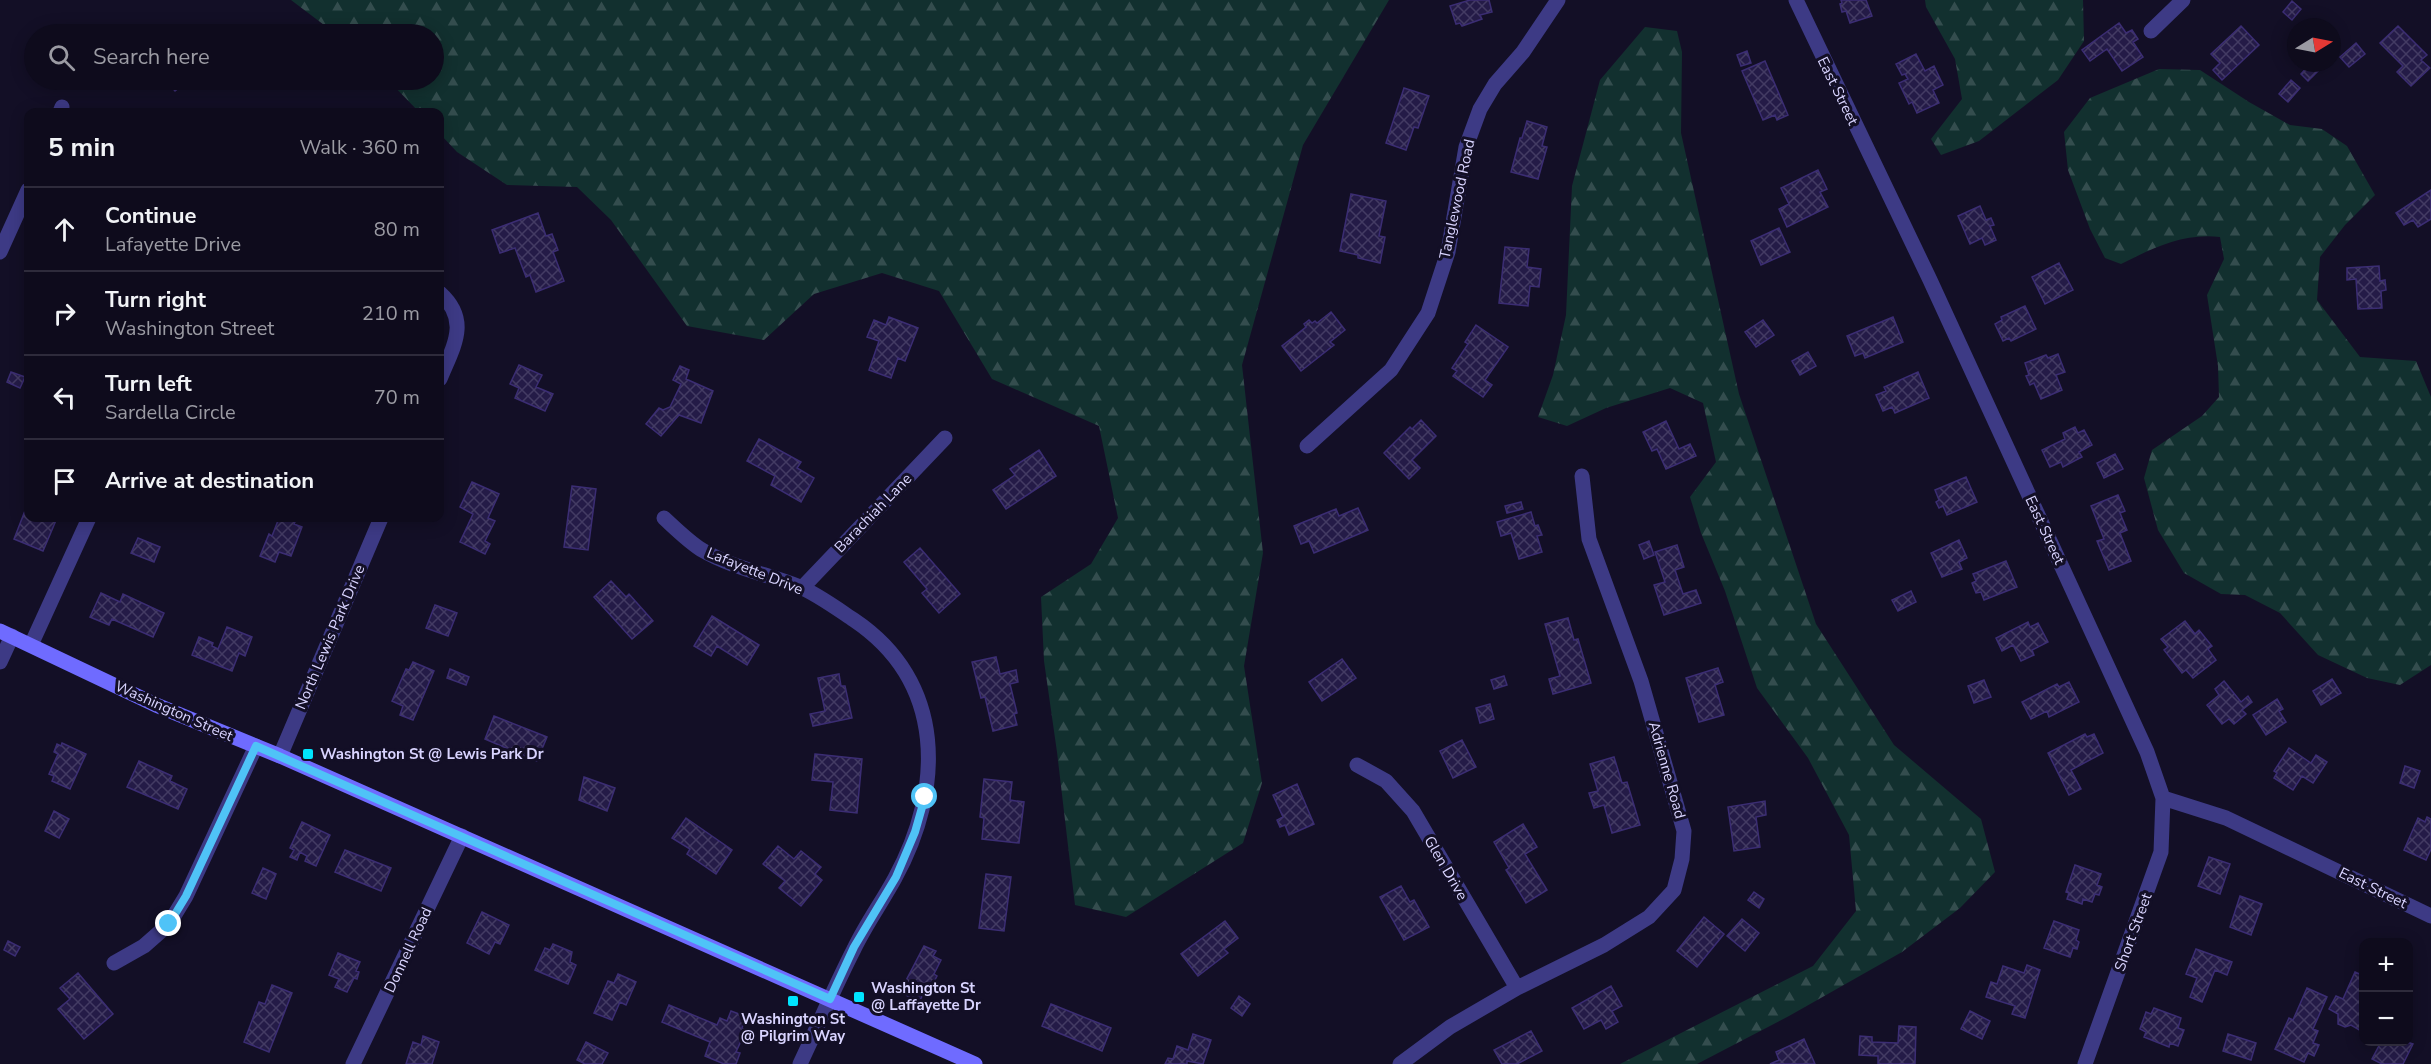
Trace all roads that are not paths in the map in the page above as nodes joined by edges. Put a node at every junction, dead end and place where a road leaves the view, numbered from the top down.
1 (1558, 0) edge
2 (1796, 0) edge
3 (2183, 0) edge
4 (2151, 31) dead end
5 (24, 199) edge
6 (0, 252) edge
7 (444, 298) edge
8 (444, 369) edge
9 (945, 438) dead end
10 (1307, 446) dead end
11 (1582, 476) dead end
12 (664, 518) dead end
13 (87, 522) edge
14 (379, 522) edge
15 (802, 588) junction
16 (6, 633) edge
17 (31, 645) junction
18 (0, 662) edge
19 (256, 746) junction
20 (280, 756) junction
21 (1357, 765) dead end
22 (2163, 798) junction
23 (462, 836) junction
24 (2431, 916) edge
25 (114, 963) dead end
26 (1517, 988) junction
27 (830, 999) junction
28 (354, 1064) edge
29 (800, 1064) edge
30 (975, 1064) edge
31 (1400, 1064) edge
32 (2085, 1064) edge

1 - 10 street, Tanglewood Road
2 - 22 street, East Street
3 - 4 street
5 - 6 street
7 - 8 street
9 - 15 street, Barachiah Lane
11 - 26 street, Adrienne Road
12 - 15 street, Lafayette Drive
13 - 17 street
14 - 20 street, North Lewis Park Drive
15 - 27 street, Lafayette Drive
16 - 17 main road, Washington Street
16 - 18 street
17 - 19 main road, Washington Street
19 - 20 main road, Washington Street
19 - 25 street
20 - 23 main road, Washington Street
21 - 26 street, Glen Drive
22 - 24 street, East Street
22 - 32 street, Short Street
23 - 27 main road, Washington Street
23 - 28 street, Donnell Road
26 - 31 street, Adrienne Road
27 - 29 street, Lafayette Drive
27 - 30 main road, Washington Street

